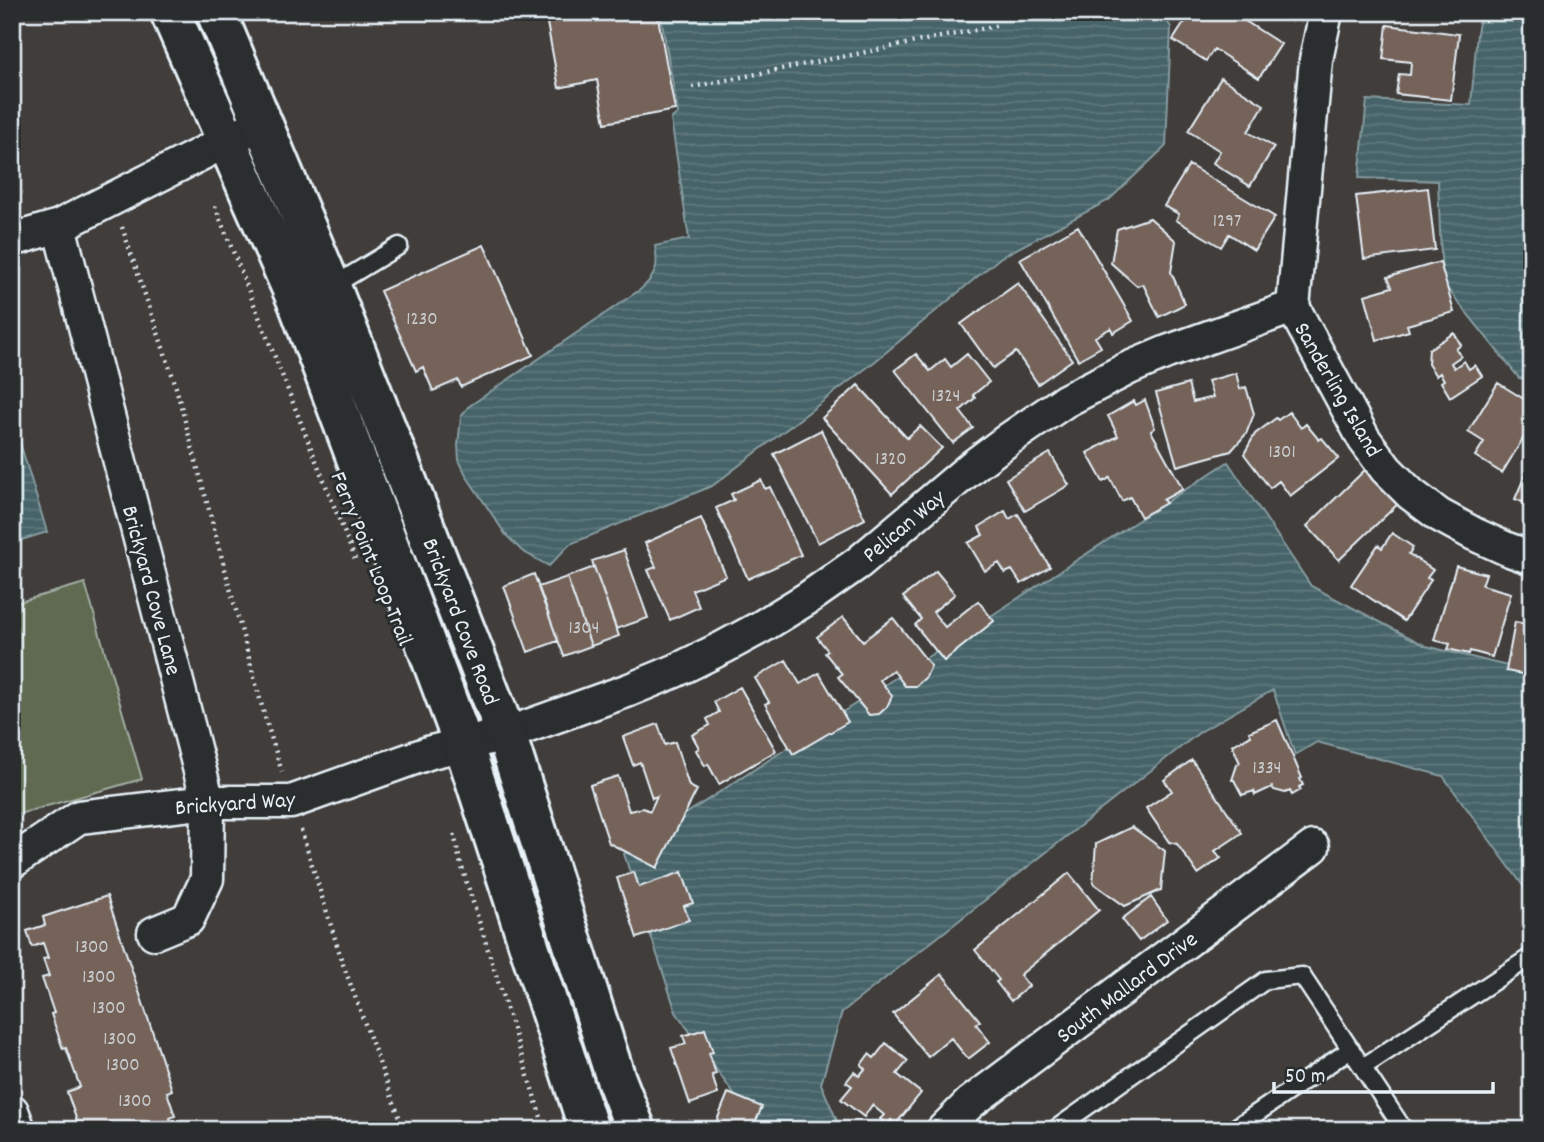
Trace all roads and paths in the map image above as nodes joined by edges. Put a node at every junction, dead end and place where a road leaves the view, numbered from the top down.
1 (170, 12) edge
2 (216, 12) edge
3 (1326, 12) edge
4 (1000, 25) dead end
5 (692, 87) dead end
6 (262, 123) junction
7 (211, 149) junction
8 (113, 199) junction
9 (59, 226) junction
10 (12, 240) edge
11 (399, 246) dead end
12 (331, 287) junction
13 (1293, 307) junction
14 (1532, 558) edge
15 (360, 571) dead end
16 (506, 734) junction
17 (464, 746) junction
18 (208, 802) junction
19 (291, 802) junction
20 (453, 827) dead end
21 (1313, 846) dead end
22 (12, 862) edge
23 (154, 933) dead end
24 (1532, 956) edge
25 (1351, 1049) junction
26 (1363, 1067) junction
27 (12, 1111) edge
28 (19, 1130) edge
29 (404, 1130) edge
30 (545, 1130) edge
31 (589, 1130) edge
32 (636, 1130) edge
33 (943, 1130) edge
34 (1054, 1130) edge
35 (1232, 1130) edge
36 (1404, 1130) edge

1 - 7 street, Brickyard Cove Road
2 - 6 street, Brickyard Cove Road
3 - 13 street, Sanderling Island
4 - 5 path
6 - 7 street
6 - 12 street, Brickyard Cove Road
7 - 8 street
7 - 15 path, Ferry Point Loop Trail
7 - 17 street, Brickyard Cove Road
8 - 9 street
8 - 19 path
9 - 10 street
9 - 18 street, Brickyard Cove Lane
11 - 12 lane
12 - 16 street, Brickyard Cove Road
13 - 14 street, Sanderling Island
13 - 16 street, Pelican Way
16 - 17 street, Pelican Way
16 - 32 street, Brickyard Cove Road
17 - 19 street, Brickyard Way
17 - 31 street, Brickyard Cove Road
18 - 19 street, Brickyard Way
18 - 22 street, Brickyard Way
18 - 23 street, Brickyard Cove Lane
19 - 29 path
20 - 30 path
21 - 33 street, South Mallard Drive
24 - 26 lane
25 - 26 lane
25 - 34 lane
25 - 35 lane
26 - 36 lane
27 - 28 street

